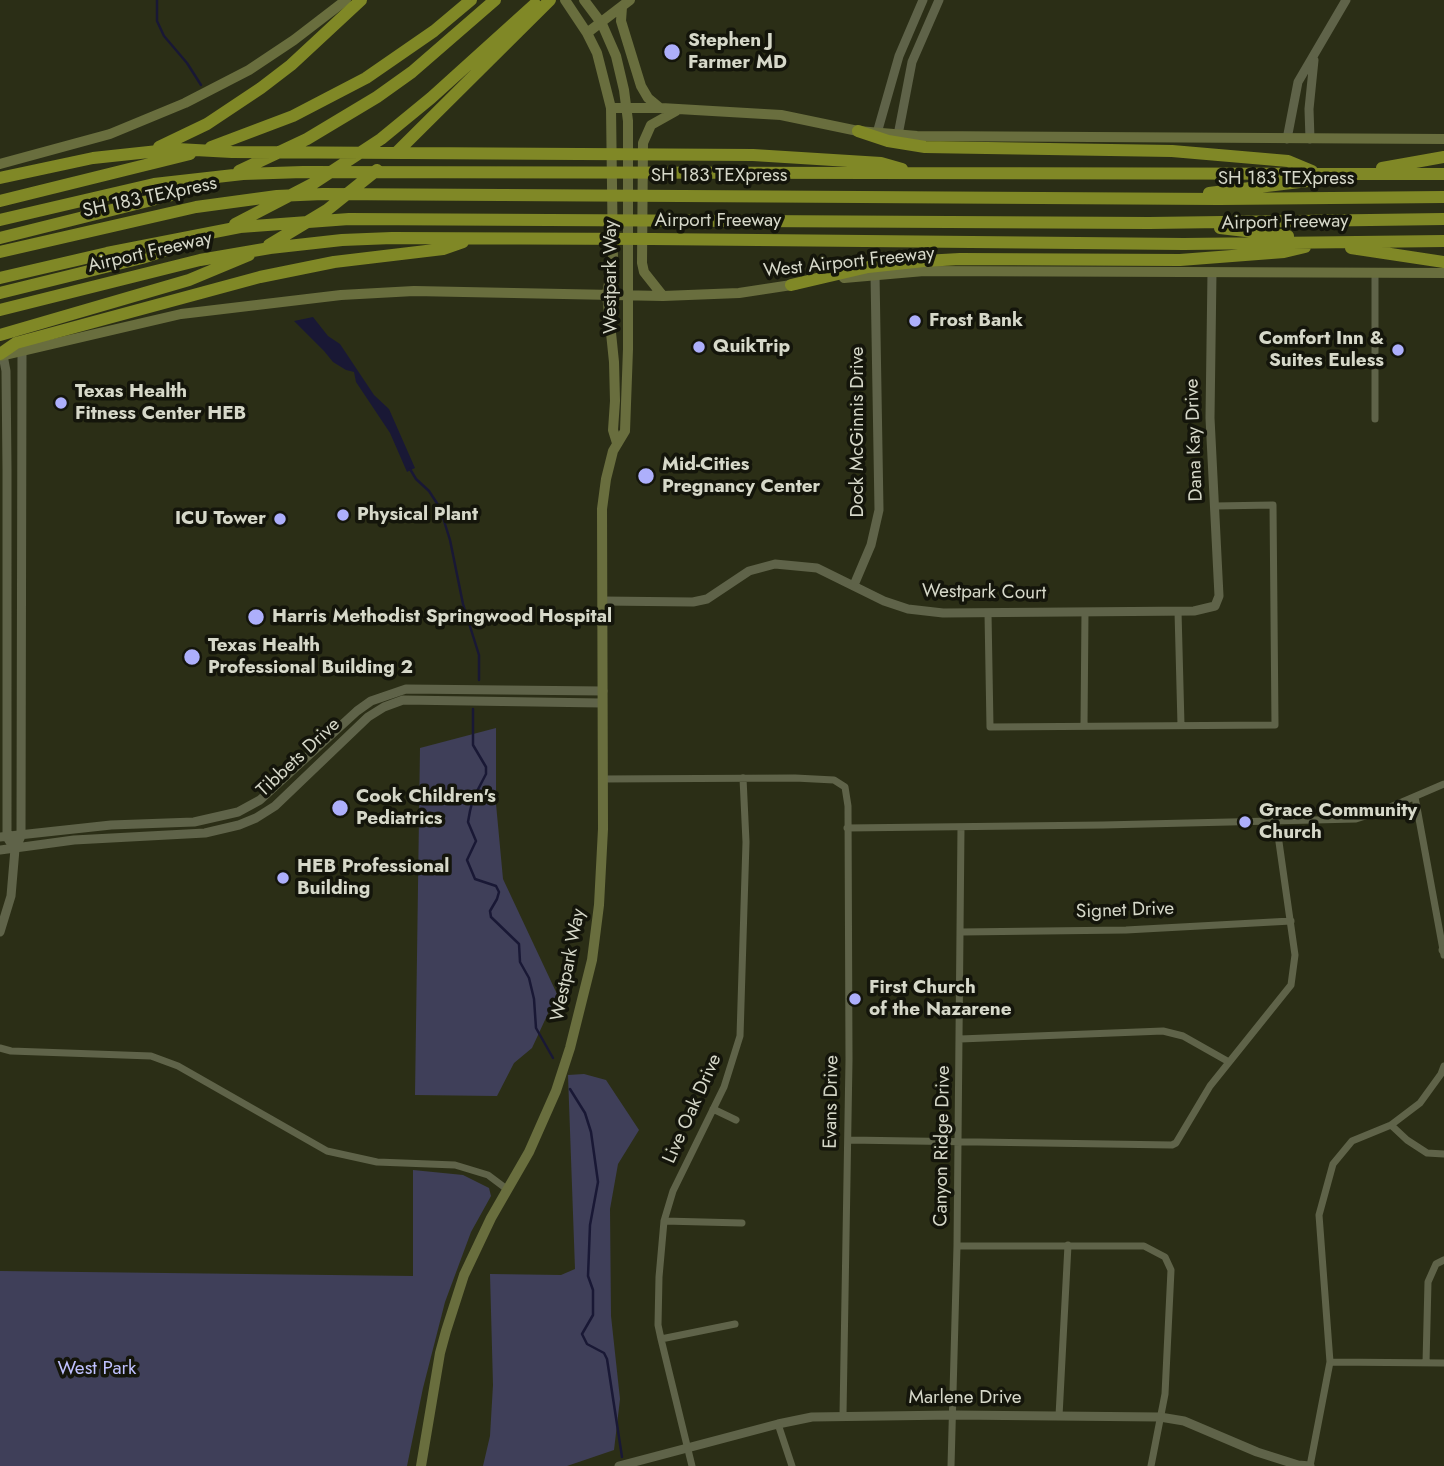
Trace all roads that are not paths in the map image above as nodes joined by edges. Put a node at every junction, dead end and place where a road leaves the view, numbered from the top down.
1 (346, 0) edge
2 (361, 0) edge
3 (471, 0) edge
4 (495, 0) edge
5 (539, 0) edge
6 (550, 0) edge
7 (565, 0) edge
8 (584, 0) edge
9 (631, 0) edge
10 (923, 0) edge
11 (939, 0) edge
12 (1346, 0) edge
13 (622, 7) junction
14 (602, 24) junction
15 (587, 33) junction
16 (903, 47) junction
17 (916, 52) junction
18 (1315, 54) junction
19 (611, 108) junction
20 (625, 108) junction
21 (661, 108) junction
22 (680, 110) junction
23 (858, 131) junction
24 (877, 133) junction
25 (898, 135) junction
26 (1287, 138) junction
27 (1310, 138) junction
28 (1444, 139) edge
29 (1444, 158) edge
30 (0, 164) edge
31 (920, 174) junction
32 (1318, 174) junction
33 (1444, 174) edge
34 (0, 178) edge
35 (0, 195) edge
36 (1219, 195) junction
37 (1444, 197) edge
38 (0, 201) edge
39 (1444, 219) edge
40 (0, 220) edge
41 (1188, 223) junction
42 (0, 238) edge
43 (474, 239) junction
44 (1444, 241) edge
45 (1328, 242) junction
46 (0, 252) edge
47 (1444, 262) edge
48 (1212, 272) junction
49 (1375, 273) junction
50 (1444, 273) edge
51 (875, 274) junction
52 (0, 278) edge
53 (791, 285) junction
54 (0, 293) edge
55 (607, 294) junction
56 (628, 294) junction
57 (663, 296) junction
58 (0, 310) edge
59 (0, 335) edge
60 (22, 351) junction
61 (1, 355) edge
62 (1375, 419) dead end
63 (617, 443) junction
64 (1215, 506) junction
65 (854, 585) junction
66 (603, 601) junction
67 (1215, 606) joint
68 (1178, 611) junction
69 (988, 612) junction
70 (1085, 612) junction
71 (603, 691) junction
72 (7, 693) junction
73 (19, 693) junction
74 (424, 694) junction
75 (602, 703) junction
76 (348, 720) junction
77 (1181, 725) junction
78 (1084, 726) junction
79 (356, 729) junction
80 (743, 778) junction
81 (601, 779) junction
82 (1444, 784) edge
83 (274, 789) junction
84 (1415, 797) junction
85 (283, 799) junction
86 (238, 812) junction
87 (1276, 821) junction
88 (133, 825) junction
89 (239, 825) junction
90 (961, 827) junction
91 (848, 828) junction
92 (20, 836) junction
93 (4, 837) edge
94 (134, 837) junction
95 (15, 849) junction
96 (0, 850) edge
97 (1291, 921) junction
98 (0, 932) edge
99 (961, 932) junction
100 (1444, 952) edge
101 (960, 1039) junction
102 (0, 1048) edge
103 (1229, 1062) junction
104 (1444, 1066) edge
105 (713, 1109) junction
106 (736, 1119) dead end
107 (1391, 1125) junction
108 (848, 1140) junction
109 (958, 1142) junction
110 (1444, 1154) edge
111 (508, 1190) junction
112 (664, 1221) junction
113 (743, 1223) dead end
114 (1068, 1245) junction
115 (957, 1246) junction
116 (1444, 1260) edge
117 (735, 1324) dead end
118 (660, 1339) junction
119 (1330, 1362) junction
120 (1426, 1363) junction
121 (1444, 1363) edge
122 (843, 1415) junction
123 (954, 1415) junction
124 (1059, 1416) junction
125 (1160, 1417) junction
126 (778, 1424) junction
127 (687, 1447) junction
128 (421, 1466) edge
129 (619, 1466) edge
130 (692, 1466) edge
131 (792, 1466) edge
132 (951, 1466) edge
133 (1151, 1466) edge
134 (1310, 1466) edge

1 - 30 main road
2 - 35 highway
3 - 38 highway
4 - 42 highway
5 - 54 highway
6 - 59 highway
7 - 15 main road, Westpark Way
8 - 14 main road, Westpark Way
9 - 13 main road
10 - 16 street
11 - 17 street
12 - 18 street
13 - 14 main road
13 - 21 main road
14 - 15 main road
14 - 20 main road, Westpark Way
15 - 19 main road, Westpark Way
16 - 17 street
16 - 24 street
17 - 25 street
18 - 26 street
18 - 27 street
19 - 20 main road
19 - 55 main road, Westpark Way
20 - 21 main road
20 - 56 main road, Westpark Way
21 - 22 main road
22 - 23 main road
22 - 57 main road
23 - 24 main road
23 - 32 highway
24 - 25 main road
25 - 26 main road
26 - 27 main road
27 - 28 main road
29 - 36 highway
31 - 32 highway
31 - 34 highway
31 - 40 highway
32 - 33 highway
36 - 37 highway, SH 183 TEXpress
36 - 46 highway, SH 183 TEXpress
39 - 41 highway
41 - 47 highway
41 - 52 highway
43 - 45 highway, Airport Freeway
43 - 58 highway, Airport Freeway
43 - 61 highway
44 - 45 highway, Airport Freeway
45 - 53 highway
48 - 49 main road, West Airport Freeway
48 - 51 main road, West Airport Freeway
48 - 64 street, Dana Kay Drive
49 - 50 main road, West Airport Freeway
49 - 62 street
51 - 53 main road, West Airport Freeway
51 - 65 street, Dock McGinnis Drive
53 - 57 main road, West Airport Freeway
55 - 56 main road, West Airport Freeway
55 - 60 main road, West Airport Freeway
55 - 63 main road, Westpark Way
56 - 57 main road, West Airport Freeway
56 - 63 main road, Westpark Way
60 - 61 main road
60 - 73 street
61 - 72 street
63 - 66 main road, Westpark Way
64 - 67 street, Dana Kay Drive
64 - 77 street
65 - 66 street, Westpark Court
65 - 69 street, Westpark Court
66 - 71 main road, Westpark Way
67 - 68 street, Westpark Court
68 - 70 street, Westpark Court
68 - 77 street
69 - 70 street, Westpark Court
69 - 78 street
70 - 78 street
71 - 74 street, Tibbets Drive
71 - 75 main road, Westpark Way
72 - 73 street
72 - 93 street
73 - 92 street
74 - 75 street, Tibbets Drive
74 - 76 street, Tibbets Drive
74 - 79 street, Tibbets Drive
75 - 81 main road, Westpark Way
76 - 79 street
76 - 83 street, Tibbets Drive
77 - 78 street
79 - 85 street, Tibbets Drive
80 - 81 street
80 - 91 street, Evans Drive
80 - 105 street, Live Oak Drive
81 - 111 main road, Westpark Way
82 - 84 street
83 - 85 street
83 - 86 street, Tibbets Drive
84 - 87 street
84 - 100 street
85 - 89 street, Tibbets Drive
86 - 88 street, Tibbets Drive
86 - 89 street
87 - 90 street
87 - 97 street
88 - 92 street, Tibbets Drive
88 - 94 street
89 - 94 street, Tibbets Drive
90 - 91 street
90 - 99 street, Canyon Ridge Drive
91 - 108 street, Evans Drive
92 - 93 street, Tibbets Drive
92 - 95 street
93 - 95 street
94 - 95 street, Tibbets Drive
95 - 96 street, Tibbets Drive
95 - 98 street
97 - 99 street, Signet Drive
97 - 103 street
99 - 101 street, Canyon Ridge Drive
101 - 103 street
101 - 109 street, Canyon Ridge Drive
102 - 111 street
103 - 109 street
104 - 107 street
105 - 106 street
105 - 112 street, Live Oak Drive
107 - 110 street
107 - 119 street
108 - 109 street
108 - 122 street, Evans Drive
109 - 115 street, Canyon Ridge Drive
111 - 128 main road, Westpark Way
112 - 113 street
112 - 118 street, Live Oak Drive
114 - 115 street
114 - 124 street
114 - 125 street
115 - 123 street, Canyon Ridge Drive
116 - 120 street
117 - 118 street
118 - 127 street, Live Oak Drive
119 - 120 street
119 - 134 street
120 - 121 street
122 - 123 street, Marlene Drive
122 - 126 street, Marlene Drive
123 - 124 street, Marlene Drive
123 - 132 street, Canyon Ridge Drive
124 - 125 street, Marlene Drive
125 - 133 street
125 - 134 street, Marlene Drive
126 - 127 street, Marlene Drive
126 - 131 street
127 - 129 street, Marlene Drive
127 - 130 street, Live Oak Drive

